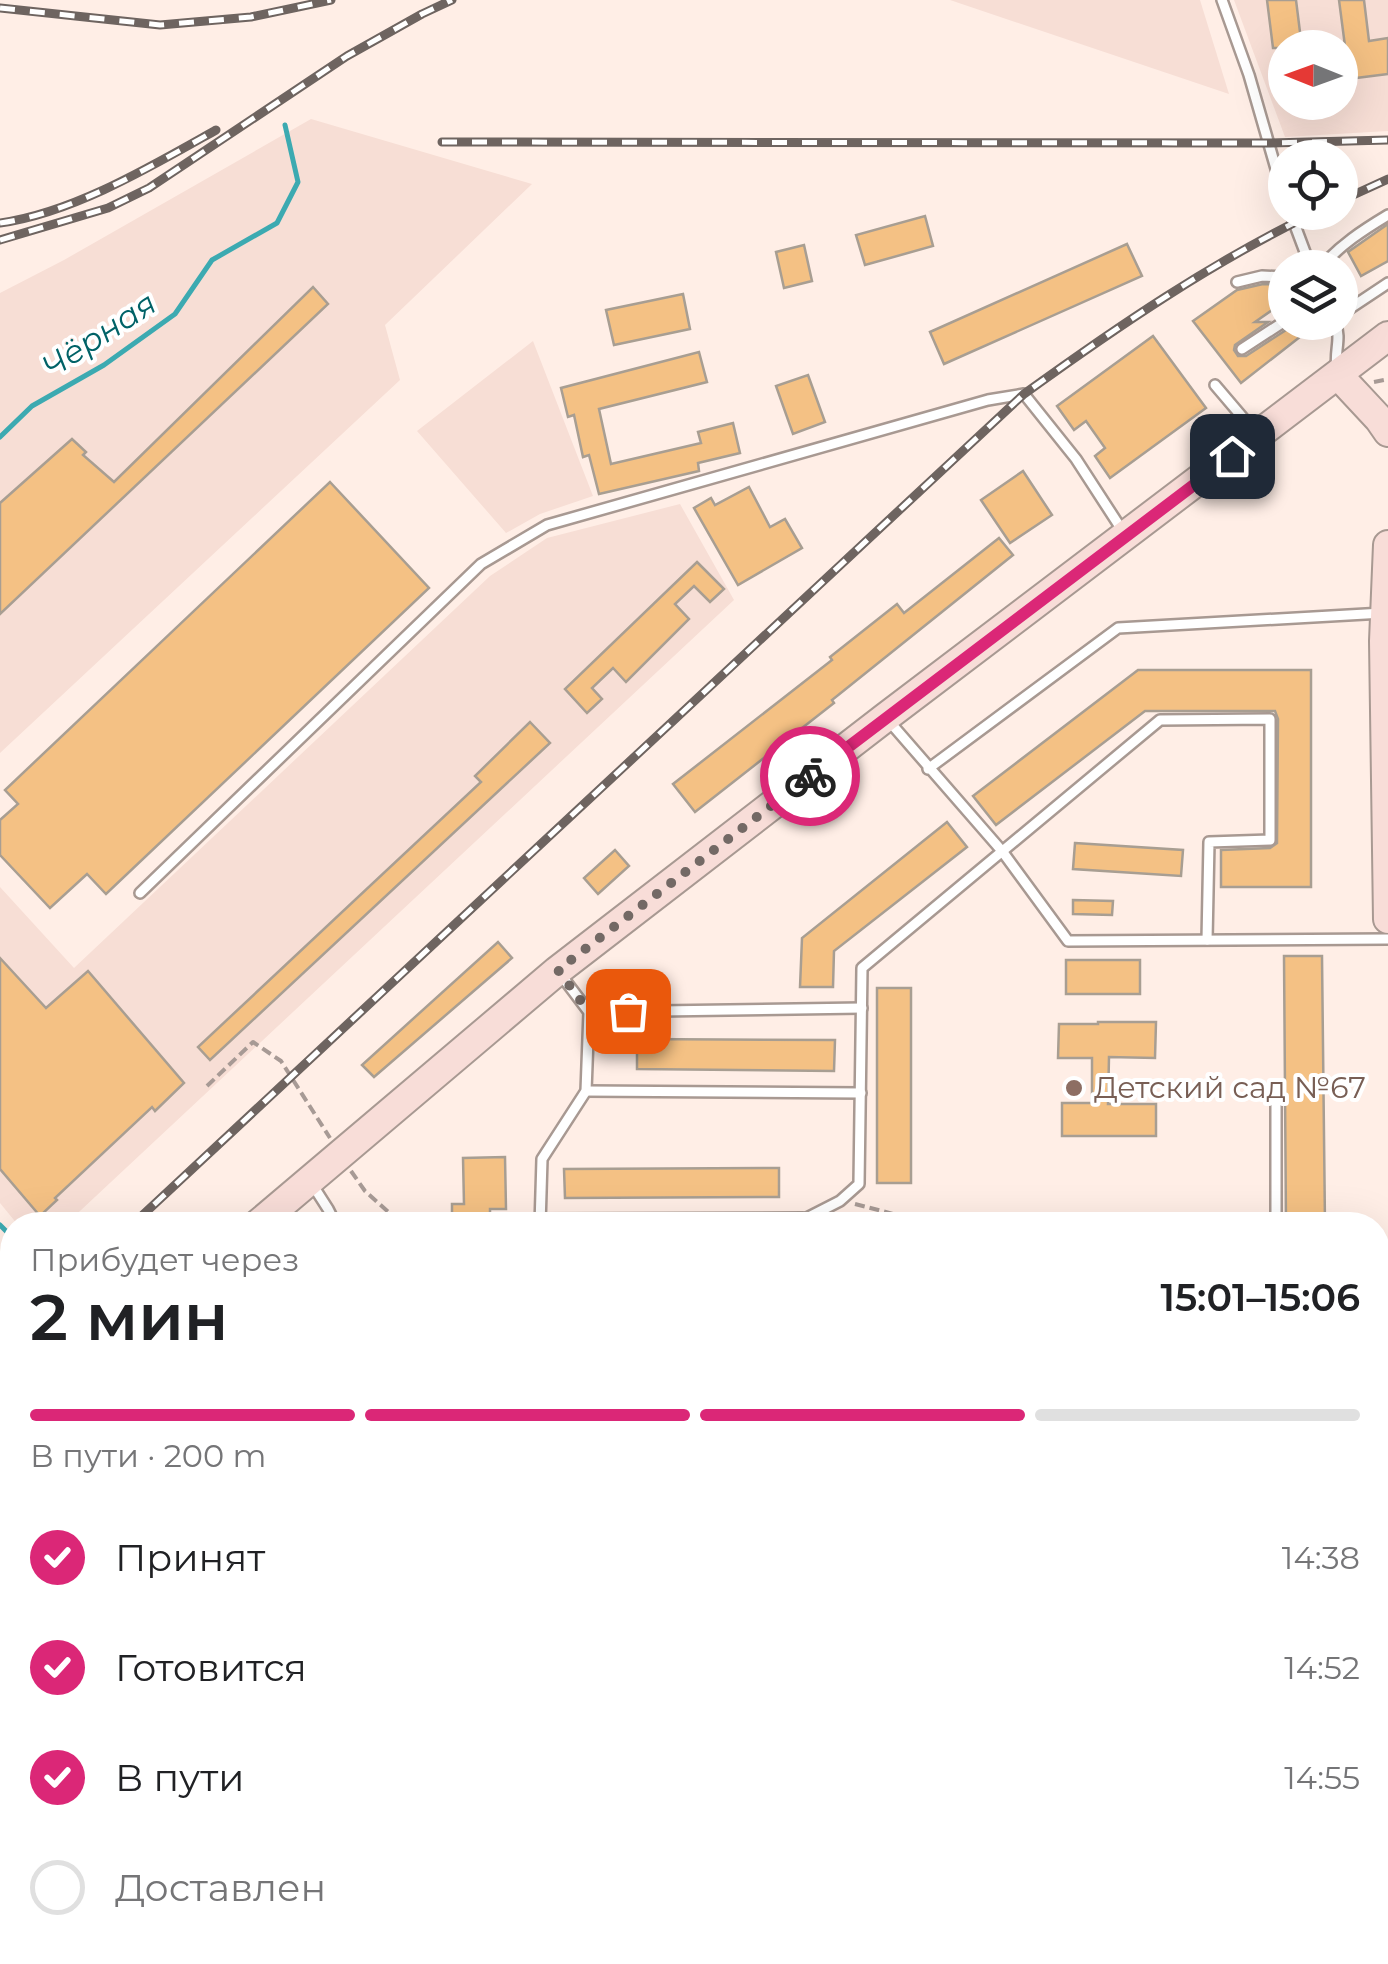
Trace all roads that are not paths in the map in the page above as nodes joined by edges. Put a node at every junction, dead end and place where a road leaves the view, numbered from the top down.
1 (1222, 0) edge
2 (1269, 140) edge
3 (1388, 215) edge
4 (1337, 250) edge
5 (1268, 276) edge
6 (1236, 282) dead end
7 (1388, 283) edge
8 (1358, 303) edge
9 (1268, 332) edge
10 (1388, 336) edge
11 (1340, 340) edge
12 (1242, 350) dead end
13 (1338, 376) junction
14 (1215, 385) dead end
15 (1388, 432) edge
16 (1258, 436) junction
17 (1126, 536) junction
18 (1388, 545) edge
19 (1386, 632) edge
20 (886, 718) junction
21 (928, 769) junction
22 (1002, 851) junction
23 (140, 893) dead end
24 (1388, 919) edge
25 (1388, 939) edge
26 (1207, 940) junction
27 (558, 970) junction
28 (862, 1008) junction
29 (589, 1012) junction
30 (1276, 1089) dead end
31 (586, 1091) junction
32 (862, 1093) junction
33 (309, 1180) junction
34 (272, 1212) edge
35 (330, 1212) edge
36 (540, 1212) edge
37 (817, 1212) edge
38 (1276, 1212) edge

1 - 2 lane
3 - 4 lane
5 - 6 lane
7 - 8 lane
9 - 12 lane
10 - 13 main road
11 - 13 lane
13 - 15 main road
13 - 16 main road
14 - 16 lane
16 - 17 main road
17 - 20 main road
17 - 23 lane
18 - 19 main road
19 - 21 lane
19 - 24 main road
20 - 21 lane
20 - 27 main road
21 - 22 lane
22 - 26 lane
22 - 26 lane
22 - 28 lane
25 - 26 lane
27 - 29 lane
27 - 33 main road
28 - 29 lane
28 - 32 lane
29 - 31 lane
30 - 38 lane
31 - 32 lane
31 - 36 lane
32 - 37 lane
33 - 34 main road
33 - 35 lane

